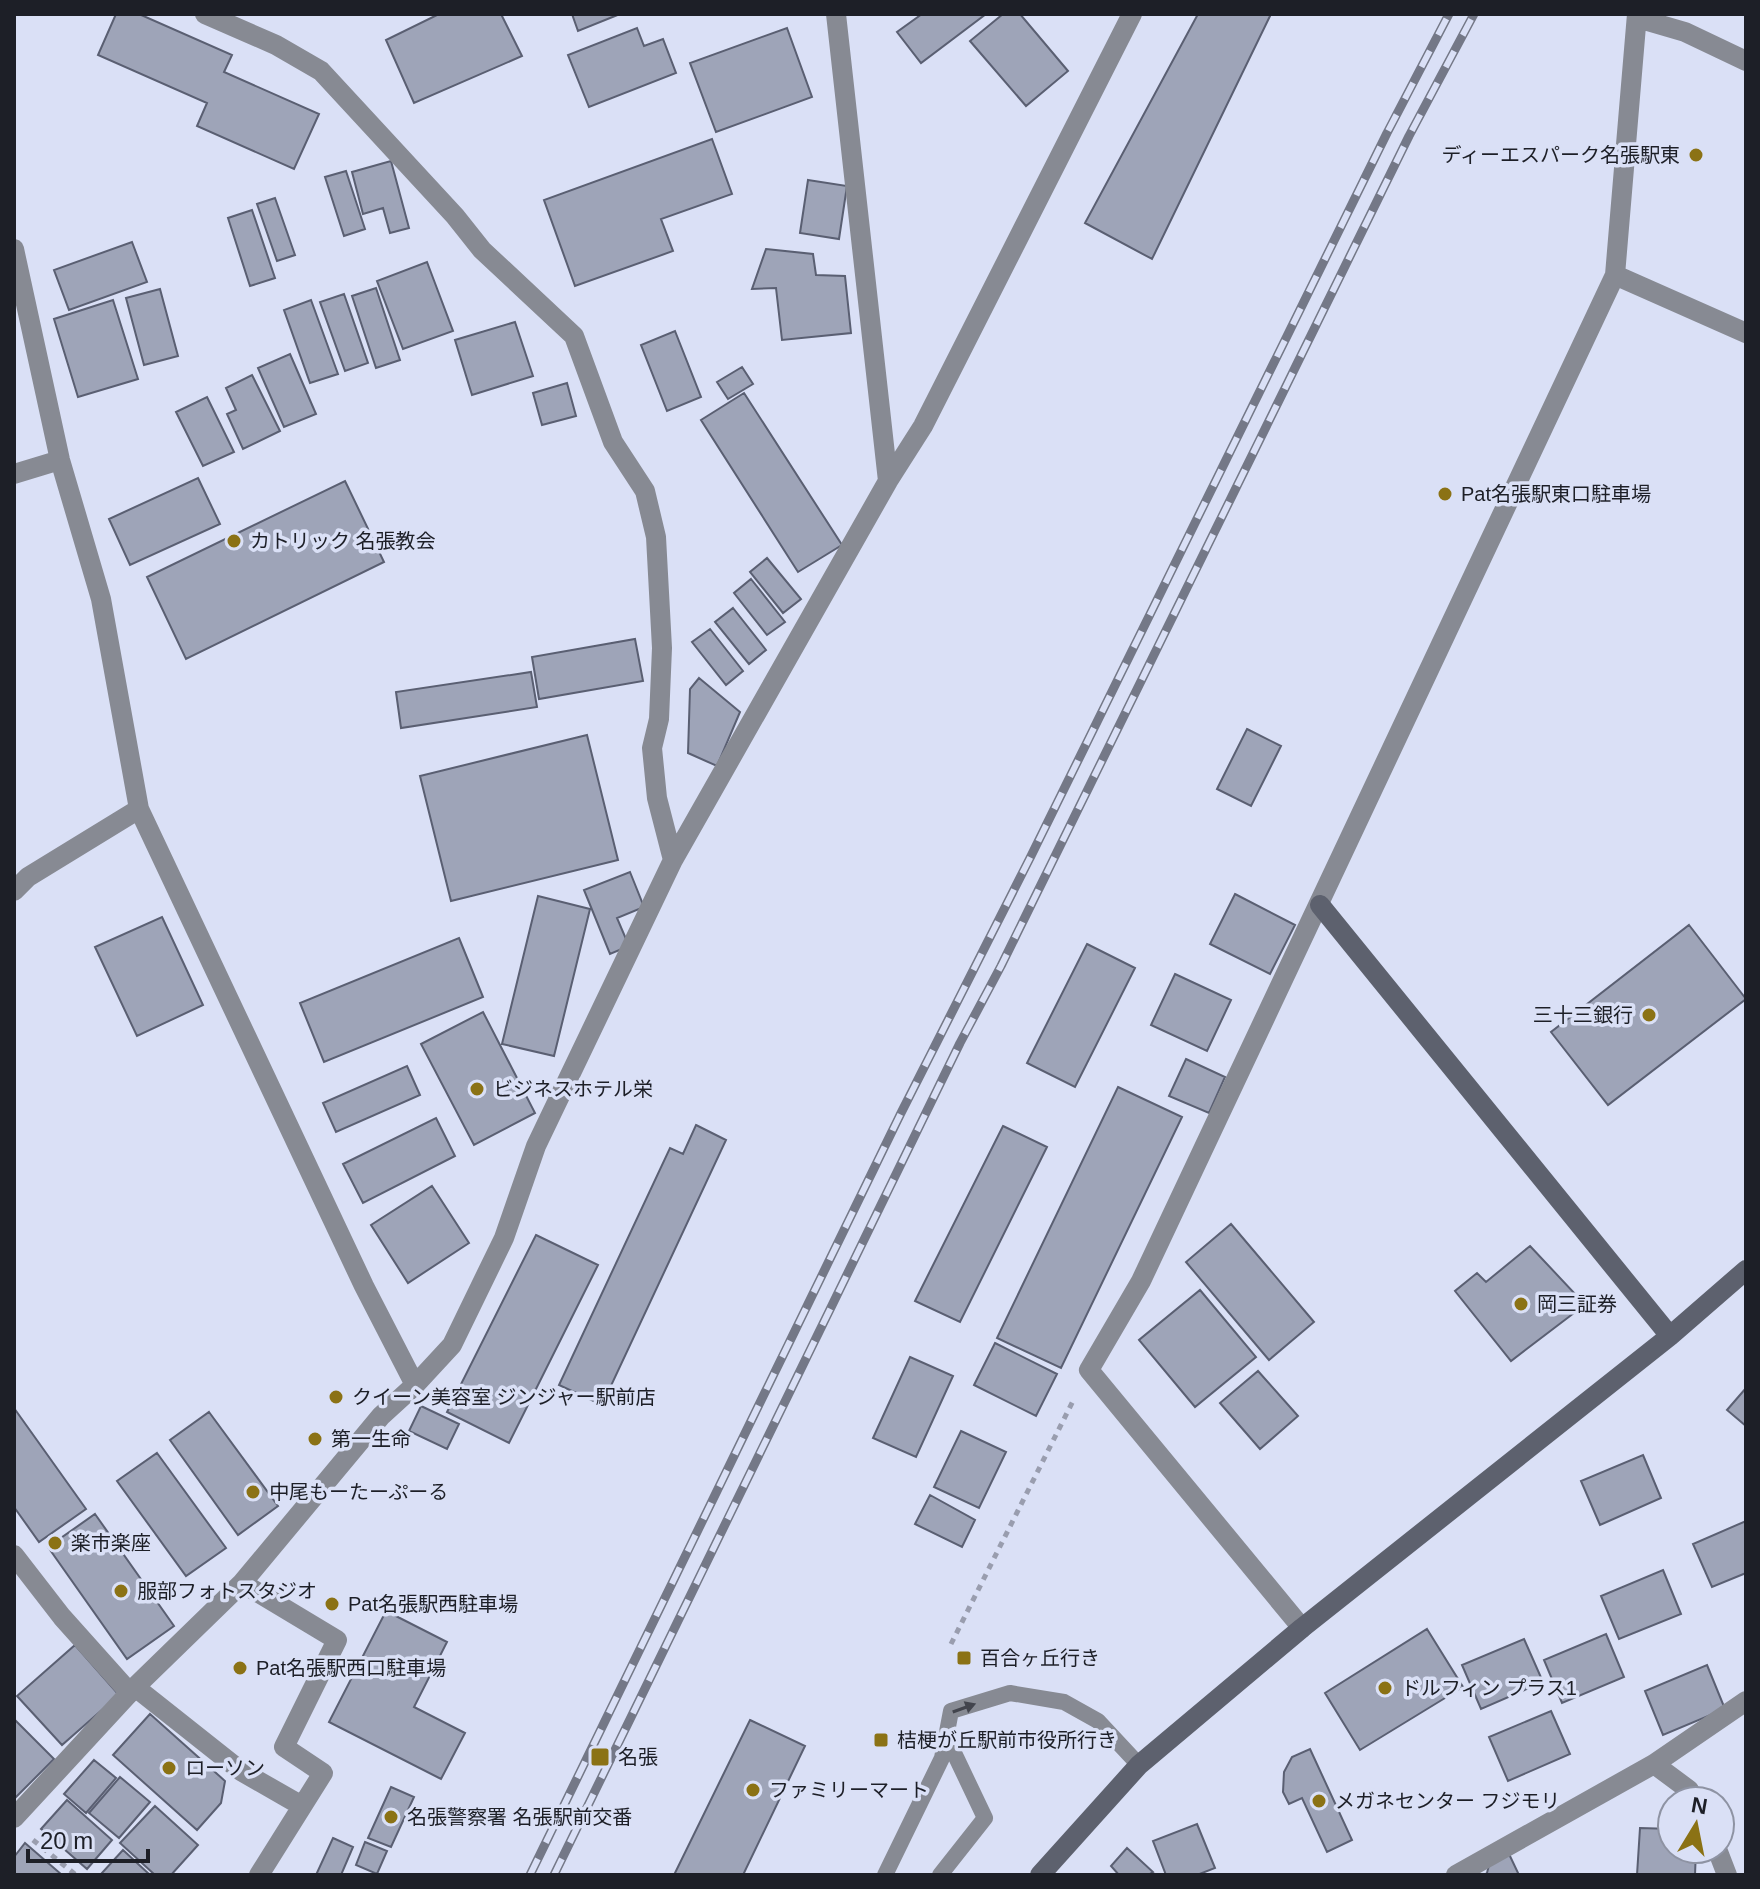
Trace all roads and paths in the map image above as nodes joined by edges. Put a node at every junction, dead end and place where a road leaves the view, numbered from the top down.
1 (205, 14) edge
2 (836, 14) edge
3 (1132, 14) edge
4 (1637, 16) edge
5 (1746, 61) edge
6 (14, 249) edge
7 (1615, 275) junction
8 (1746, 333) edge
9 (60, 460) junction
10 (14, 474) edge
11 (888, 481) junction
12 (139, 809) junction
13 (673, 860) junction
14 (14, 891) edge
15 (1320, 905) junction
16 (1746, 1270) edge
17 (1670, 1336) junction
18 (1089, 1370) junction
19 (415, 1385) junction
20 (14, 1555) edge
21 (242, 1583) junction
22 (1302, 1628) junction
23 (951, 1644) dead end
24 (133, 1690) junction
25 (1746, 1701) edge
26 (946, 1736) junction
27 (1654, 1764) junction
28 (1139, 1765) junction
29 (1682, 1785) edge
30 (302, 1806) junction
31 (19, 1825) edge
32 (76, 1875) edge
33 (259, 1875) edge
34 (885, 1875) edge
35 (940, 1875) edge
36 (1040, 1875) edge
37 (1456, 1875) edge

1 - 13 street
2 - 11 street
3 - 11 street
4 - 5 street
4 - 7 street
6 - 9 street
7 - 8 street
7 - 15 street
9 - 10 street
9 - 12 street
11 - 13 street
12 - 14 street
12 - 19 street
13 - 19 street
15 - 17 street
15 - 18 street
16 - 17 street
17 - 22 street
18 - 22 street
18 - 23 path
19 - 21 street
20 - 24 street
21 - 24 street
21 - 30 street
22 - 28 street
24 - 30 street
24 - 31 street
25 - 27 street
26 -> 28 lane
26 - 34 lane
26 - 35 lane
27 - 29 street
27 - 37 street
28 - 36 street
30 - 33 street
31 - 32 path

